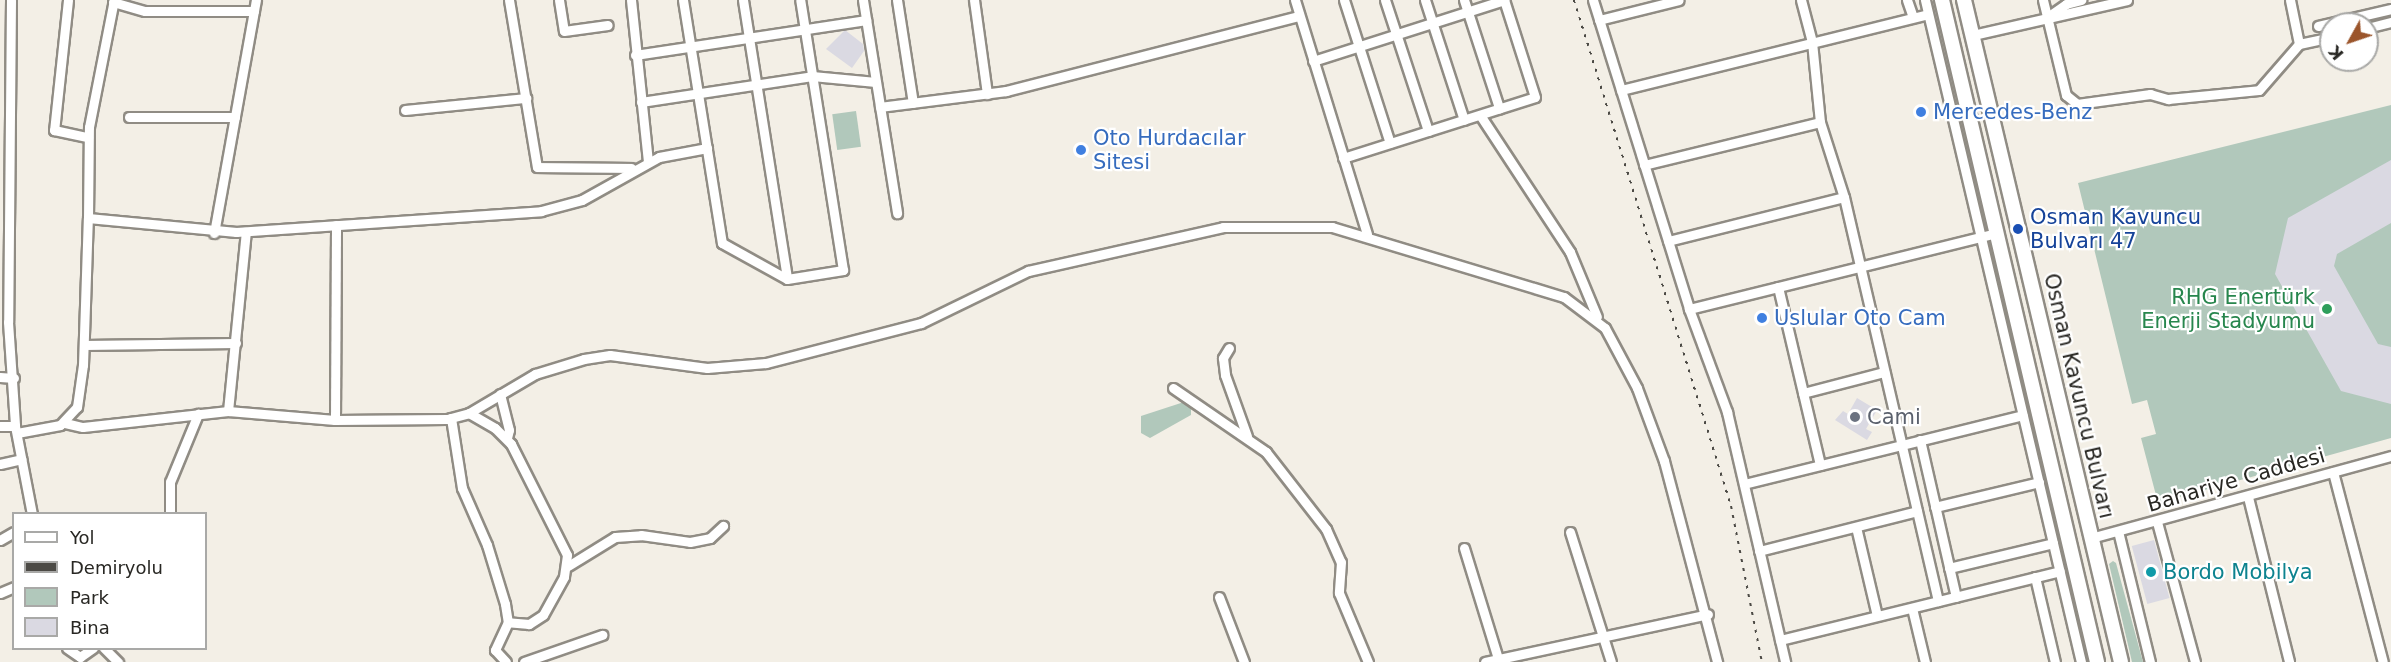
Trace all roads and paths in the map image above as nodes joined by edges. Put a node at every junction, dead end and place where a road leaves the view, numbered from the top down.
1 (11, 0) edge
2 (68, 0) edge
3 (256, 0) edge
4 (509, 0) edge
5 (559, 0) edge
6 (631, 0) edge
7 (683, 0) edge
8 (743, 0) edge
9 (800, 0) edge
10 (863, 0) edge
11 (897, 0) edge
12 (974, 0) edge
13 (1295, 0) edge
14 (1344, 0) edge
15 (1385, 0) edge
16 (1425, 0) edge
17 (1464, 0) edge
18 (1504, 0) edge
19 (1593, 0) edge
20 (1679, 0) edge
21 (1801, 0) edge
22 (1907, 0) edge
23 (1925, 0) edge
24 (1942, 0) edge
25 (1964, 0) edge
26 (2043, 0) edge
27 (2081, 0) edge
28 (2127, 0) edge
29 (2290, 0) edge
30 (114, 1) edge
31 (2391, 9) edge
32 (254, 10) junction
33 (1468, 12) junction
34 (1928, 14) junction
35 (1299, 16) junction
36 (1913, 17) junction
37 (2047, 18) junction
38 (866, 20) junction
39 (1599, 20) junction
40 (1433, 23) junction
41 (608, 25) dead end
42 (2318, 26) dead end
43 (805, 29) junction
44 (1396, 35) junction
45 (1973, 35) junction
46 (749, 38) junction
47 (2319, 39) edge
48 (1812, 42) junction
49 (2299, 44) junction
50 (1359, 46) junction
51 (691, 47) junction
52 (635, 56) junction
53 (1313, 61) junction
54 (812, 76) junction
55 (876, 82) junction
56 (756, 84) junction
57 (1621, 90) junction
58 (698, 93) junction
59 (987, 94) junction
60 (526, 98) junction
61 (641, 102) junction
62 (912, 103) junction
63 (880, 107) junction
64 (1499, 108) junction
65 (405, 110) dead end
66 (1480, 115) junction
67 (129, 117) dead end
68 (235, 117) junction
69 (1464, 120) junction
70 (1820, 122) junction
71 (1428, 131) junction
72 (88, 137) junction
73 (1390, 143) junction
74 (707, 148) junction
75 (1343, 158) junction
76 (648, 162) junction
77 (1644, 165) junction
78 (633, 168) junction
79 (1844, 197) junction
80 (897, 213) dead end
81 (88, 218) junction
82 (336, 225) junction
83 (246, 232) junction
84 (214, 233) junction
85 (1997, 233) junction
86 (1367, 234) junction
87 (1982, 237) junction
88 (1668, 241) junction
89 (1860, 266) junction
90 (4, 274) edge
91 (787, 279) junction
92 (1778, 287) junction
93 (1689, 309) junction
94 (1598, 320) junction
95 (4, 328) edge
96 (236, 343) junction
97 (84, 345) junction
98 (1229, 348) dead end
99 (1884, 372) junction
100 (0, 377) edge
101 (14, 378) junction
102 (1173, 388) dead end
103 (1803, 393) junction
104 (500, 394) junction
105 (228, 411) junction
106 (469, 413) junction
107 (198, 414) junction
108 (2023, 415) junction
109 (451, 418) junction
110 (335, 420) junction
111 (65, 423) junction
112 (0, 426) edge
113 (16, 430) junction
114 (507, 438) junction
115 (1248, 439) junction
116 (1920, 440) junction
117 (1901, 444) junction
118 (2391, 456) edge
119 (21, 459) junction
120 (0, 464) edge
121 (1820, 465) junction
122 (2333, 472) junction
123 (2039, 482) junction
124 (1744, 484) junction
125 (2248, 497) junction
126 (1935, 507) junction
127 (1917, 511) junction
128 (32, 512) edge
129 (170, 512) edge
130 (2157, 522) junction
131 (723, 526) dead end
132 (1856, 527) junction
133 (2118, 531) junction
134 (1570, 532) dead end
135 (2091, 538) junction
136 (2053, 543) junction
137 (1464, 548) dead end
138 (1760, 551) junction
139 (568, 566) junction
140 (1949, 568) junction
141 (2060, 571) junction
142 (2035, 577) junction
143 (1219, 597) dead end
144 (1956, 597) junction
145 (1938, 600) junction
146 (1912, 608) junction
147 (1708, 614) junction
148 (1877, 616) junction
149 (508, 622) junction
150 (602, 635) dead end
151 (1606, 637) junction
152 (1780, 640) junction
153 (70, 650) edge
154 (90, 650) edge
155 (106, 650) edge
156 (1499, 660) edge
157 (118, 662) edge
158 (506, 662) edge
159 (524, 662) edge
160 (1244, 662) edge
161 (1368, 662) edge
162 (1485, 662) edge
163 (1611, 662) edge
164 (1717, 662) edge
165 (1785, 662) edge
166 (1925, 662) edge
167 (2055, 662) edge
168 (2081, 662) edge
169 (2097, 662) edge
170 (2121, 662) edge
171 (2150, 662) edge
172 (2195, 662) edge
173 (2289, 662) edge
174 (2383, 662) edge

1 - 90 street
2 - 72 street
3 - 32 street
4 - 60 street
5 - 41 street
6 - 52 street
7 - 51 street
8 - 46 street
9 - 43 street
10 - 38 street
11 - 62 street
12 - 59 street
13 - 35 street
14 - 50 street
15 - 44 street
16 - 40 street
17 - 33 street
18 - 33 street
18 - 64 street
19 - 39 street
20 - 39 street
21 - 48 street
22 - 36 street
23 - 34 street
24 - 85 highway, Osman Kavuncu Bulvarı
25 - 45 highway, Osman Kavuncu Bulvarı
26 - 37 street
27 - 37 street
28 - 37 street
29 - 49 street
30 - 32 street
30 - 72 street
31 - 42 street
32 - 68 street
33 - 40 street
33 - 64 street
34 - 36 street
34 - 87 street
35 - 53 street
35 - 59 street
36 - 48 street
37 - 45 street
37 - 49 street
38 - 43 street
38 - 55 street
39 - 57 street
40 - 44 street
40 - 69 street
43 - 46 street
43 - 54 street
44 - 50 street
44 - 71 street
45 - 135 highway, Osman Kavuncu Bulvarı
46 - 51 street
46 - 56 street
47 - 49 street
48 - 57 street
48 - 70 street
50 - 53 street
50 - 73 street
51 - 52 street
51 - 58 street
52 - 61 street
53 - 75 street
54 - 55 street
54 - 56 street
54 - 91 street
55 - 63 street
56 - 58 street
56 - 91 street
57 - 77 street
58 - 61 street
58 - 74 street
59 - 62 street
60 - 65 street
60 - 78 street
61 - 76 street
62 - 63 street
63 - 80 street
64 - 66 street
66 - 69 street
66 - 94 street
67 - 68 street
68 - 84 street
69 - 71 street
70 - 77 street
70 - 79 street
71 - 73 street
72 - 81 street
73 - 75 street
74 - 76 street
74 - 91 street
75 - 86 street
76 - 78 street
77 - 88 street
78 - 82 street
79 - 88 street
79 - 89 street
81 - 84 street
81 - 97 street
82 - 83 street
82 - 110 street
83 - 84 street
83 - 96 street
85 - 87 street
85 - 169 highway, Osman Kavuncu Bulvarı
86 - 94 street
86 - 104 street
87 - 89 street
87 - 108 street
88 - 93 street
89 - 92 street
89 - 99 street
90 - 95 street
92 - 93 street
92 - 103 street
93 - 124 street
94 - 147 street
95 - 101 street
96 - 97 street
96 - 105 street
97 - 111 street
98 - 115 street
99 - 103 street
99 - 117 street
100 - 101 street
101 - 113 street
102 - 115 street
103 - 121 street
104 - 106 street
104 - 114 street
105 - 107 street
105 - 110 street
106 - 109 street
106 - 114 street
107 - 111 street
107 - 129 street
108 - 116 street
108 - 123 street
109 - 110 street
109 - 149 street
111 - 113 street
112 - 113 street
113 - 119 street
114 - 139 street
115 - 161 street
116 - 117 street
116 - 126 street
117 - 121 street
117 - 127 street
118 - 122 street, Bahariye Caddesi
119 - 120 street
119 - 128 street
121 - 124 street
122 - 125 street, Bahariye Caddesi
122 - 174 street
123 - 126 street
123 - 136 street
124 - 138 street
125 - 130 street, Bahariye Caddesi
125 - 173 street
126 - 140 street
127 - 132 street
127 - 145 street
130 - 133 street, Bahariye Caddesi
130 - 172 street
131 - 139 street
132 - 138 street
132 - 148 street
133 - 135 street, Bahariye Caddesi
133 - 171 street
134 - 151 street
135 - 170 highway, Osman Kavuncu Bulvarı
136 - 140 street
136 - 141 street
137 - 156 street
138 - 152 street
139 - 149 street
140 - 144 street
141 - 142 street
141 - 168 street
142 - 144 street
142 - 167 street
143 - 160 street
144 - 145 street
145 - 146 street
146 - 148 street
146 - 166 street
147 - 151 street
147 - 164 street
148 - 152 street
149 - 158 street
150 - 159 street
151 - 156 street
151 - 163 street
152 - 165 street
153 - 154 street
155 - 157 street
156 - 162 street

